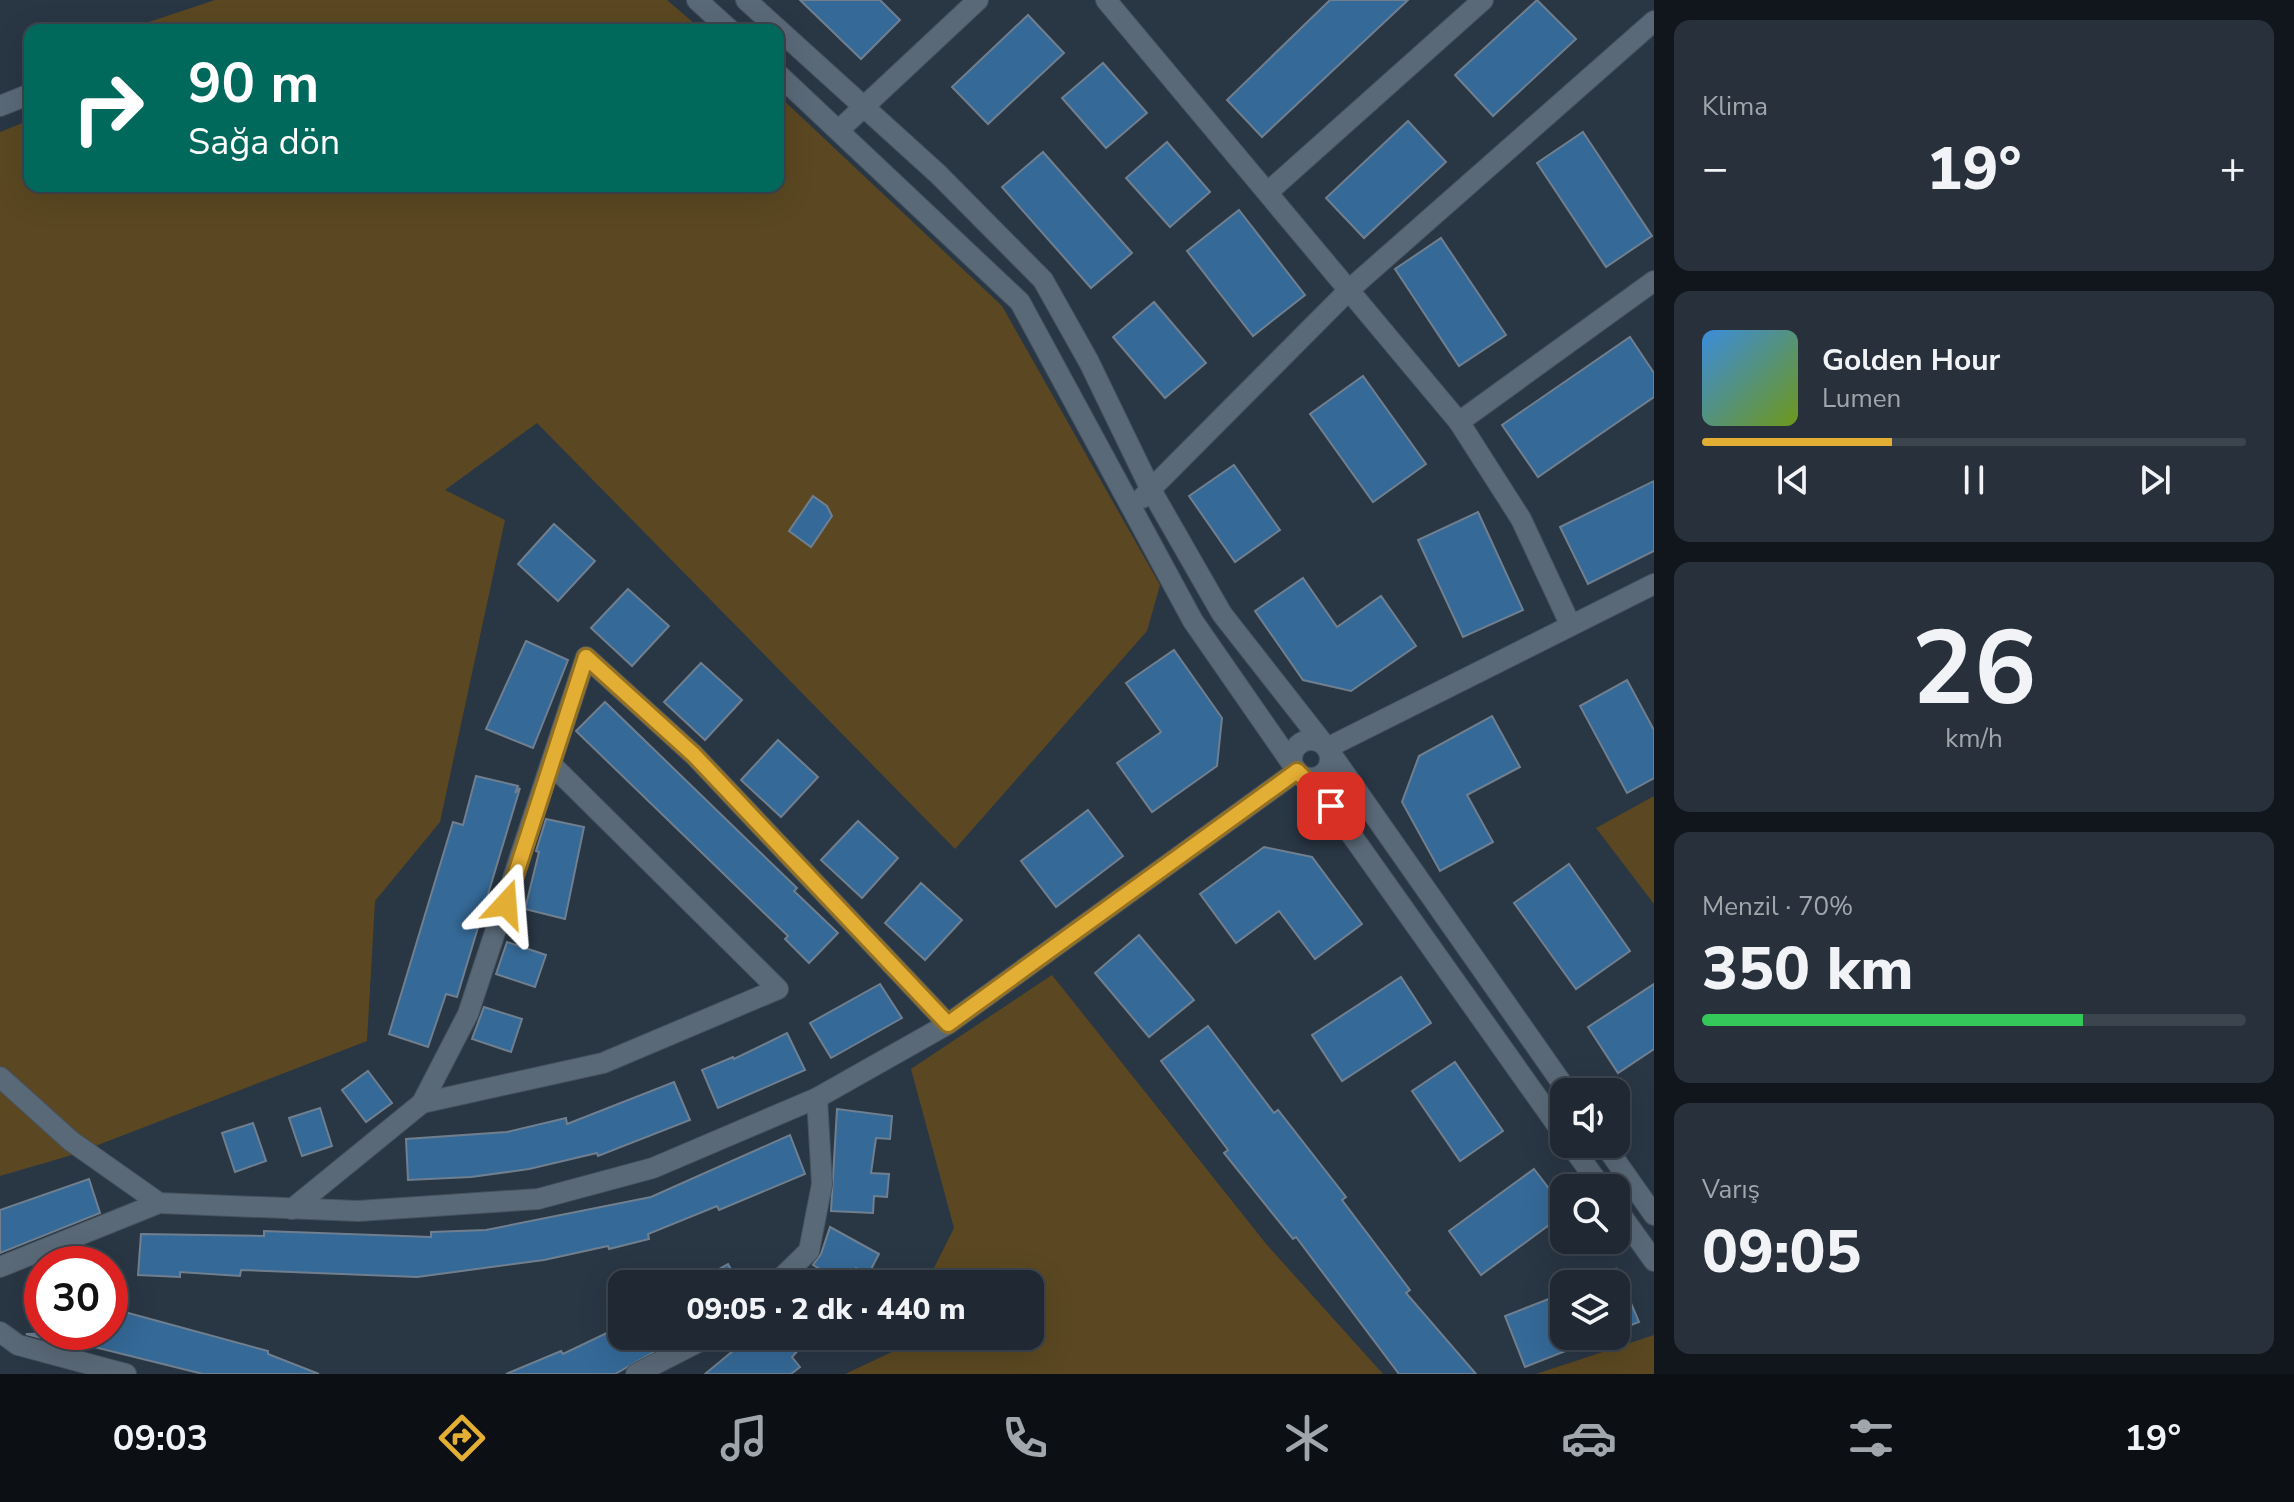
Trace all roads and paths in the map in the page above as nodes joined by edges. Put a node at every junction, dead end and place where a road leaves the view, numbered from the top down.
1 (697, 0) edge
2 (746, 0) edge
3 (978, 0) edge
4 (1106, 0) edge
5 (1483, 0) edge
6 (1654, 21) edge
7 (723, 24) edge
8 (772, 24) edge
9 (784, 34) edge
10 (784, 80) edge
11 (24, 96) edge
12 (0, 106) edge
13 (863, 106) junction
14 (839, 130) junction
15 (1268, 192) junction
16 (1654, 281) edge
17 (1350, 289) junction
18 (1459, 422) junction
19 (1151, 490) junction
20 (1131, 508) junction
21 (1654, 584) edge
22 (1570, 624) junction
23 (1327, 748) junction
24 (552, 765) junction
25 (1297, 771) junction
26 (948, 1024) junction
27 (0, 1077) edge
28 (1558, 1078) edge
29 (817, 1098) junction
30 (422, 1103) junction
31 (1550, 1115) edge
32 (1614, 1158) edge
33 (159, 1203) junction
34 (292, 1209) junction
35 (1654, 1215) edge
36 (1630, 1228) edge
37 (1654, 1261) edge
38 (0, 1267) edge
39 (789, 1270) edge
40 (0, 1332) edge
41 (683, 1350) edge
42 (126, 1374) edge
43 (636, 1374) edge

1 - 7 street
2 - 8 street
3 - 13 street
4 - 15 street
5 - 15 street
6 - 17 street
9 - 13 street
10 - 14 street
11 - 12 street
13 - 14 street
13 - 19 street
14 - 20 street
15 - 17 street
16 - 18 street
17 - 18 street
17 - 19 street
18 - 22 street
19 - 20 street
19 - 23 street
20 - 25 street
21 - 22 street
22 - 23 street
23 - 25 street
23 - 28 street
24 - 26 street
24 - 30 street
24 - 30 street
25 - 26 street
25 - 31 street
26 - 29 street
27 - 33 street
29 - 34 street
29 - 39 street
30 - 34 street
32 - 35 street
33 - 34 street
33 - 38 street
36 - 37 street
40 - 42 street
41 - 43 street

